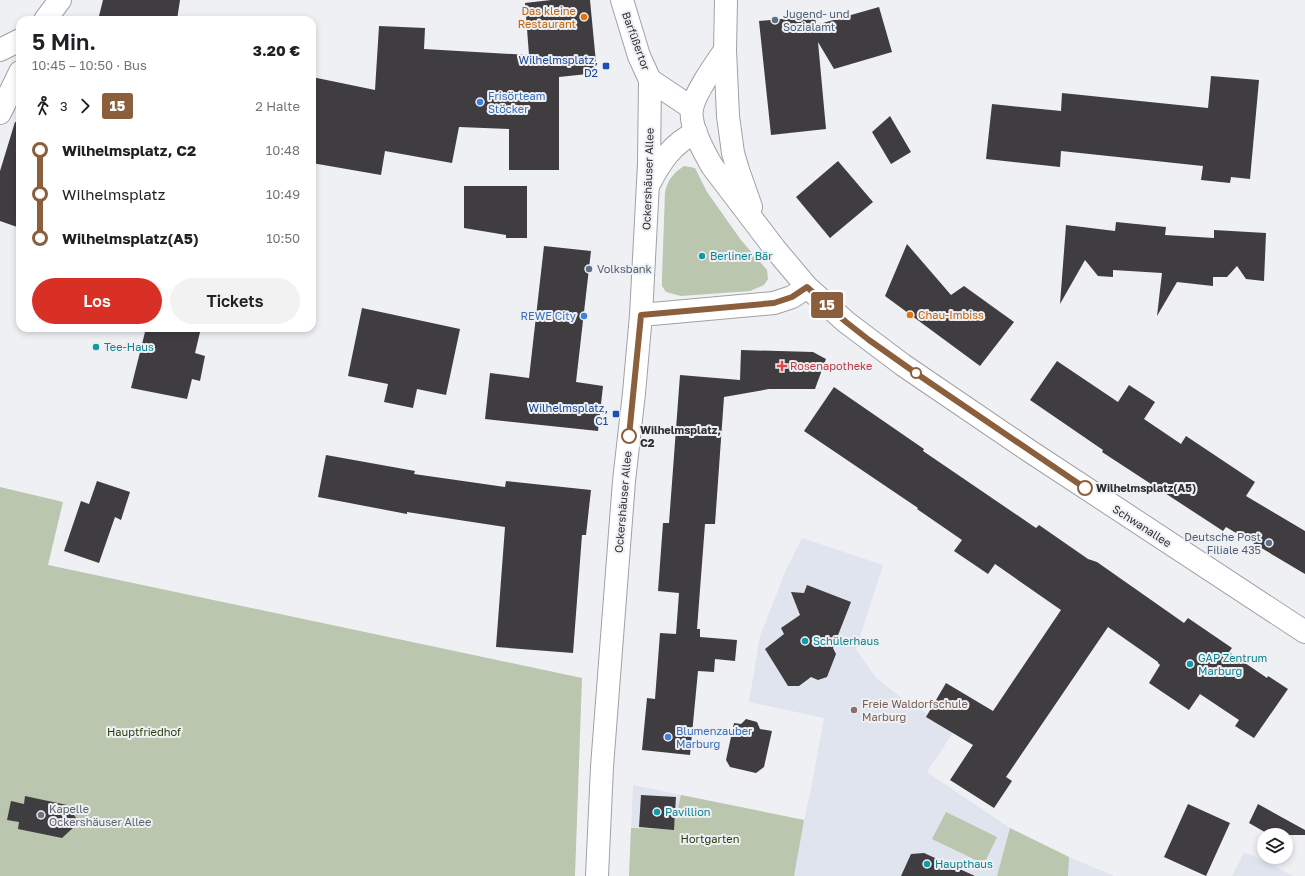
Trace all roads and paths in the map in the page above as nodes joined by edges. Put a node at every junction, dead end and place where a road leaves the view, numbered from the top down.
1 (60, 0) edge
2 (622, 0) edge
3 (726, 0) edge
4 (48, 16) edge
5 (16, 42) edge
6 (0, 50) edge
7 (725, 50) junction
8 (16, 80) edge
9 (650, 80) junction
10 (692, 108) junction
11 (0, 113) edge
12 (696, 132) junction
13 (648, 185) junction
14 (758, 226) junction
15 (807, 287) junction
16 (641, 315) junction
17 (1305, 632) edge
18 (597, 876) edge

1 - 4 street
2 - 9 street, Barfüßertor
3 - 7 street
5 - 6 street
7 - 10 street
7 - 14 street
8 - 11 street
9 - 10 street, Barfüßertor
9 - 13 street, Ockershäuser Allee
10 - 12 street, Schwanallee
12 - 13 street
12 - 14 street, Schwanallee
13 - 16 street, Ockershäuser Allee
14 - 15 street, Schwanallee
15 - 16 street
15 - 17 street, Schwanallee
16 - 18 street, Ockershäuser Allee

